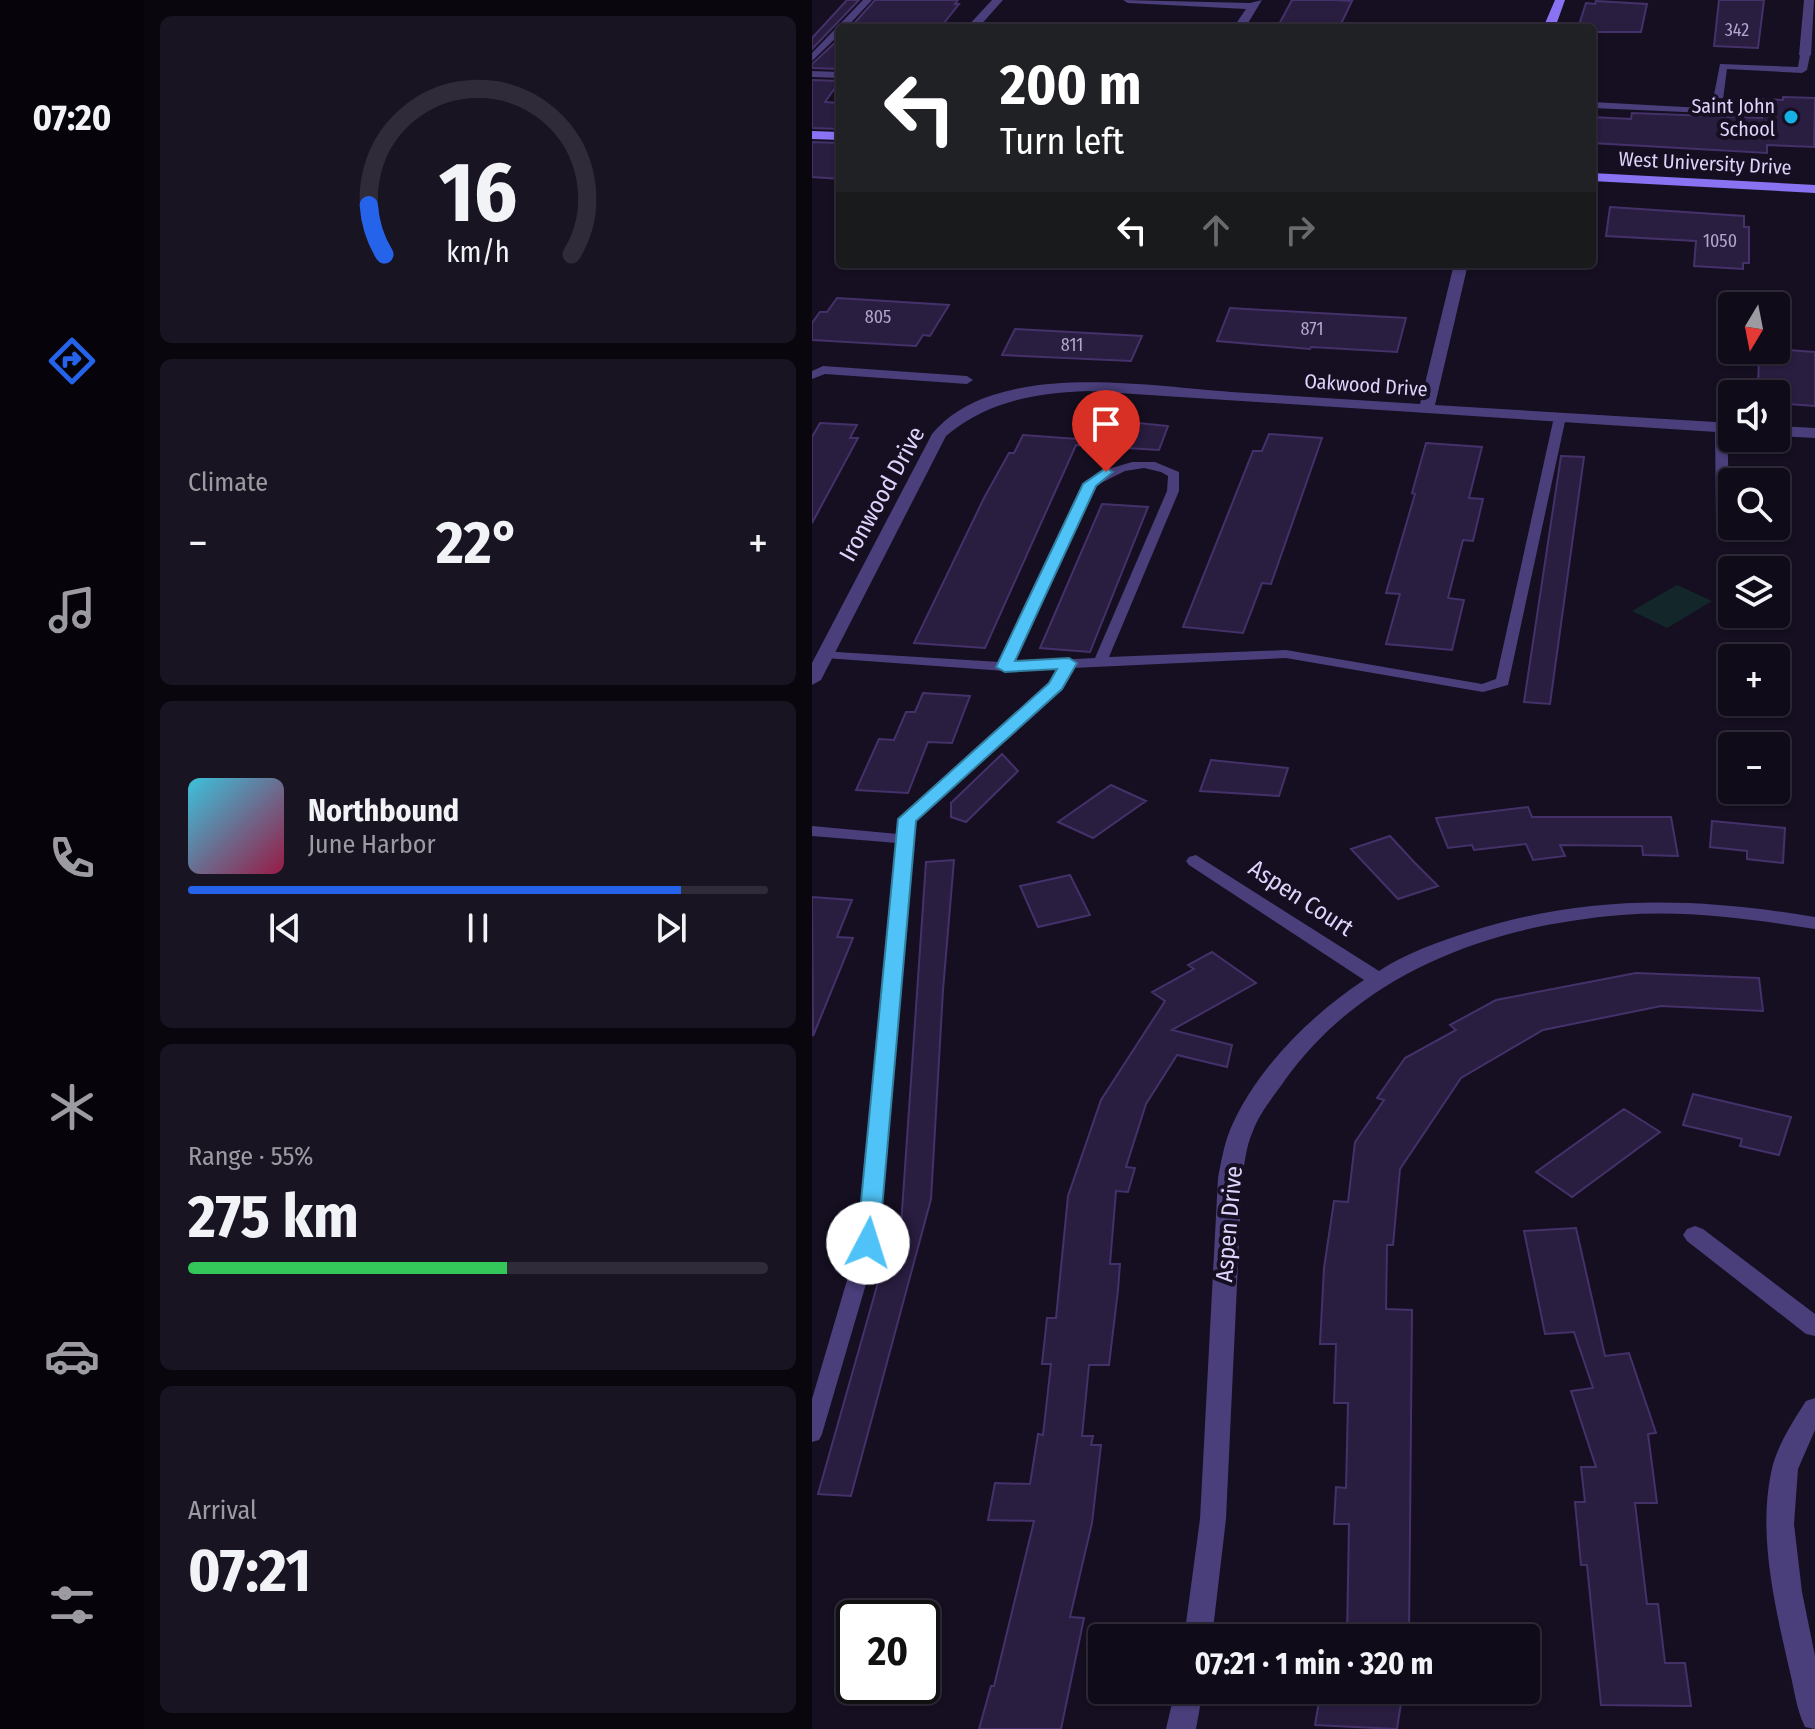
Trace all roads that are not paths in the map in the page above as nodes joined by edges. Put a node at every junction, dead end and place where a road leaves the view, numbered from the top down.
1 (868, 0) edge
2 (998, 0) edge
3 (1128, 0) edge
4 (1560, 0) edge
5 (1809, 0) edge
6 (1255, 3) edge
7 (844, 24) edge
8 (976, 24) edge
9 (1242, 24) edge
10 (1551, 24) edge
11 (836, 32) edge
12 (1805, 55) joint
13 (812, 58) edge
14 (812, 74) edge
15 (836, 75) edge
16 (1596, 105) edge
17 (812, 135) edge
18 (836, 136) edge
19 (1596, 177) edge
20 (1815, 189) edge
21 (1460, 268) edge
22 (812, 375) edge
23 (967, 380) dead end
24 (999, 399) joint
25 (1426, 409) junction
26 (1560, 417) junction
27 (1718, 427) edge
28 (1790, 432) edge
29 (1815, 433) edge
30 (825, 654) junction
31 (1100, 662) junction
32 (1069, 663) junction
33 (1005, 667) junction
34 (812, 680) edge
35 (812, 831) edge
36 (905, 839) junction
37 (1196, 861) dead end
38 (1815, 923) edge
39 (1377, 979) junction
40 (1695, 1235) dead end
41 (1815, 1327) edge
42 (1815, 1408) edge
43 (812, 1434) edge
44 (1200, 1624) edge
45 (1186, 1704) edge
46 (1815, 1718) edge
47 (1181, 1729) edge

1 - 7 lane
2 - 8 street
3 - 6 street
4 - 10 main road
5 - 12 street
6 - 9 street
11 - 13 lane
12 - 16 lane
14 - 15 lane
17 - 18 main road
19 - 20 main road, West University Drive
21 - 25 street
22 - 23 lane
24 - 25 street, Oakwood Drive
24 - 30 street, Ironwood Drive
25 - 26 street, Oakwood Drive
26 - 27 street, Oakwood Drive
26 - 31 lane
28 - 29 street
30 - 33 lane
30 - 34 street, Ironwood Drive
31 - 32 lane
31 - 33 lane
32 - 33 lane
32 - 36 lane
35 - 36 lane
36 - 43 lane
37 - 39 street, Aspen Court
38 - 39 street, Aspen Drive
39 - 44 street, Aspen Drive
40 - 41 street
42 - 46 street
45 - 47 street

